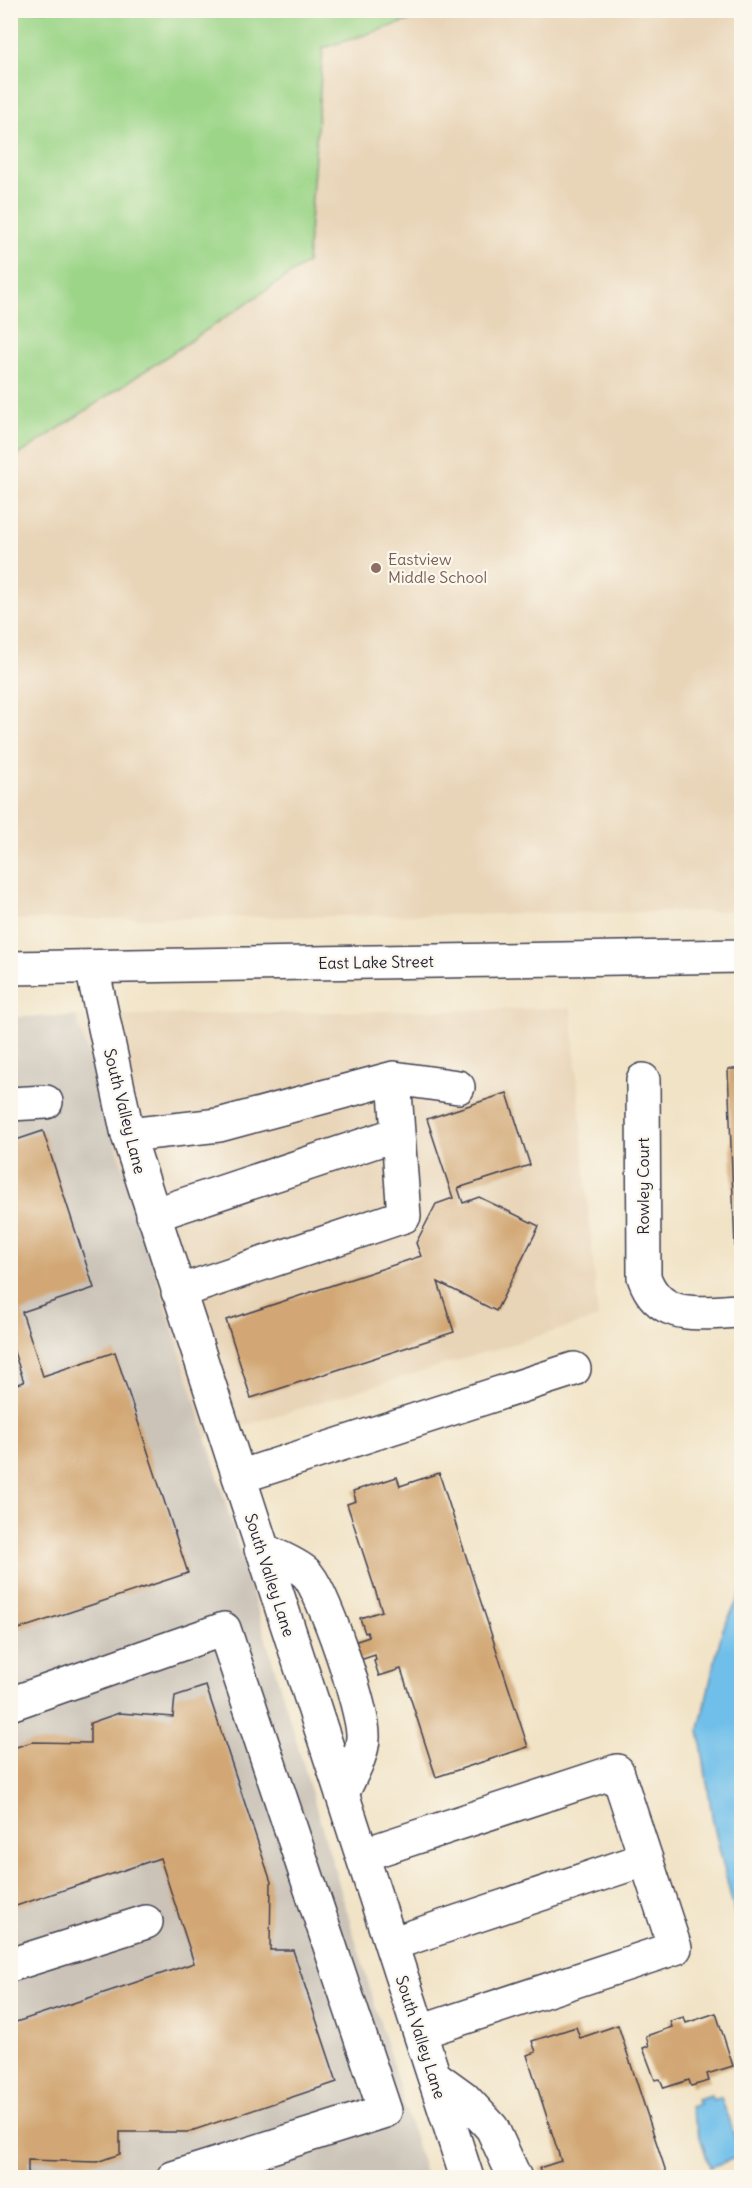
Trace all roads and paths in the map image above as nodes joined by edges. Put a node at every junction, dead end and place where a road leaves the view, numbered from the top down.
1 (741, 956) edge
2 (92, 967) junction
3 (10, 968) edge
4 (394, 1078) junction
5 (643, 1080) dead end
6 (458, 1087) dead end
7 (46, 1102) dead end
8 (10, 1104) edge
9 (397, 1134) junction
10 (128, 1136) junction
11 (153, 1215) junction
12 (178, 1292) junction
13 (741, 1311) edge
14 (574, 1369) dead end
15 (239, 1477) junction
16 (261, 1549) junction
17 (10, 1704) edge
18 (342, 1794) junction
19 (362, 1856) junction
20 (646, 1859) junction
21 (146, 1922) dead end
22 (391, 1944) junction
23 (10, 1965) edge
24 (420, 2032) junction
25 (434, 2076) junction
26 (173, 2178) edge
27 (467, 2178) edge
28 (515, 2178) edge

1 - 2 main road, East Lake Street
2 - 3 main road, East Lake Street
2 - 10 main road, South Valley Lane
4 - 6 main road
4 - 9 main road
4 - 10 main road
5 - 13 main road, Rowley Court
7 - 8 main road
9 - 11 main road
9 - 12 main road
10 - 11 main road, South Valley Lane
11 - 12 main road, South Valley Lane
12 - 15 main road, South Valley Lane
14 - 15 main road
15 - 16 main road, South Valley Lane
16 - 18 main road, South Valley Lane
16 - 18 main road
17 - 26 main road
18 - 19 main road, South Valley Lane
19 - 20 main road
19 - 22 main road, South Valley Lane
20 - 22 main road
20 - 24 main road
21 - 23 main road
22 - 24 main road, South Valley Lane
24 - 25 main road, South Valley Lane
25 - 27 main road, South Valley Lane
25 - 28 main road

